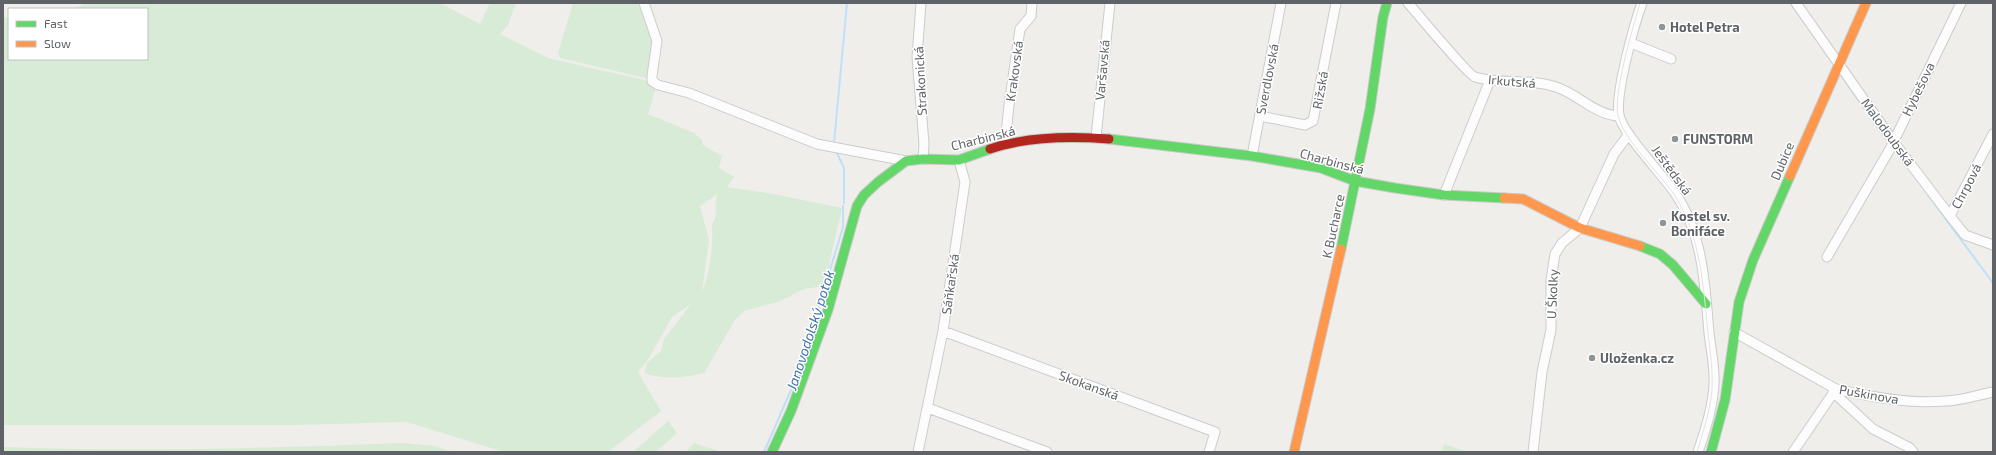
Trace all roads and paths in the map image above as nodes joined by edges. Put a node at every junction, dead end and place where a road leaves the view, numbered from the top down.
1 (644, 3) edge
2 (921, 3) edge
3 (1032, 3) edge
4 (1110, 3) edge
5 (1281, 3) edge
6 (1336, 3) edge
7 (1387, 3) edge
8 (1408, 3) edge
9 (1642, 3) edge
10 (1796, 3) edge
11 (1866, 3) edge
12 (1961, 3) edge
13 (1631, 43) junction
14 (1671, 59) dead end
15 (1840, 65) junction
16 (1490, 80) junction
17 (1260, 116) junction
18 (1619, 116) junction
19 (1629, 134) junction
20 (1993, 134) edge
21 (1096, 137) junction
22 (1893, 141) junction
23 (1006, 144) junction
24 (1252, 156) junction
25 (923, 159) junction
26 (959, 160) junction
27 (906, 161) junction
28 (1355, 181) junction
29 (1444, 195) junction
30 (1950, 216) junction
31 (1580, 228) junction
32 (1993, 245) edge
33 (1827, 257) dead end
34 (1706, 304) junction
35 (943, 331) junction
36 (1734, 332) junction
37 (1835, 390) junction
38 (1993, 392) edge
39 (928, 408) junction
40 (772, 452) edge
41 (918, 452) edge
42 (1047, 452) edge
43 (1209, 452) edge
44 (1294, 452) edge
45 (1533, 452) edge
46 (1698, 452) edge
47 (1711, 452) edge
48 (1792, 452) edge
49 (1913, 452) edge

1 - 27 street
2 - 25 street, Strakonická
3 - 23 street, Krakovská
4 - 21 street, Varšavská
5 - 17 street, Sverdlovská
6 - 17 street, Rižská
7 - 28 street, K Bucharce
8 - 16 street, Irkutská
9 - 13 street, Ještědská
10 - 15 street, Malodoubská
11 - 15 street, Dubice
12 - 22 street, Hybešova
13 - 14 street
13 - 18 street, Ještědská
15 - 22 street, Malodoubská
15 - 36 street, Dubice
16 - 18 street, Irkutská
16 - 29 street
17 - 24 street, Sverdlovská
18 - 19 street, Ještědská
19 - 31 street, U Školky
19 - 34 street, Ještědská
20 - 30 street, Chrpová
21 - 23 street, Charbinská
21 - 24 street, Charbinská
22 - 30 street, Malodoubská
22 - 33 street, Hybešova
23 - 26 street, Charbinská
24 - 28 street, Charbinská
25 - 26 street, Charbinská
25 - 27 street, Charbinská
26 - 35 street, Sáňkařská
27 - 40 street
28 - 29 street, Charbinská
28 - 44 street, K Bucharce
29 - 31 street, Charbinská
30 - 32 street, Malodoubská
31 - 34 street, Charbinská
31 - 45 street, U Školky
34 - 46 street, Ještědská
35 - 39 street, Sáňkařská
35 - 43 street, Skokanská
36 - 37 street, Puškinova
36 - 47 street
37 - 38 street, Puškinova
37 - 48 street
37 - 49 street
39 - 41 street, Sáňkařská
39 - 42 street

